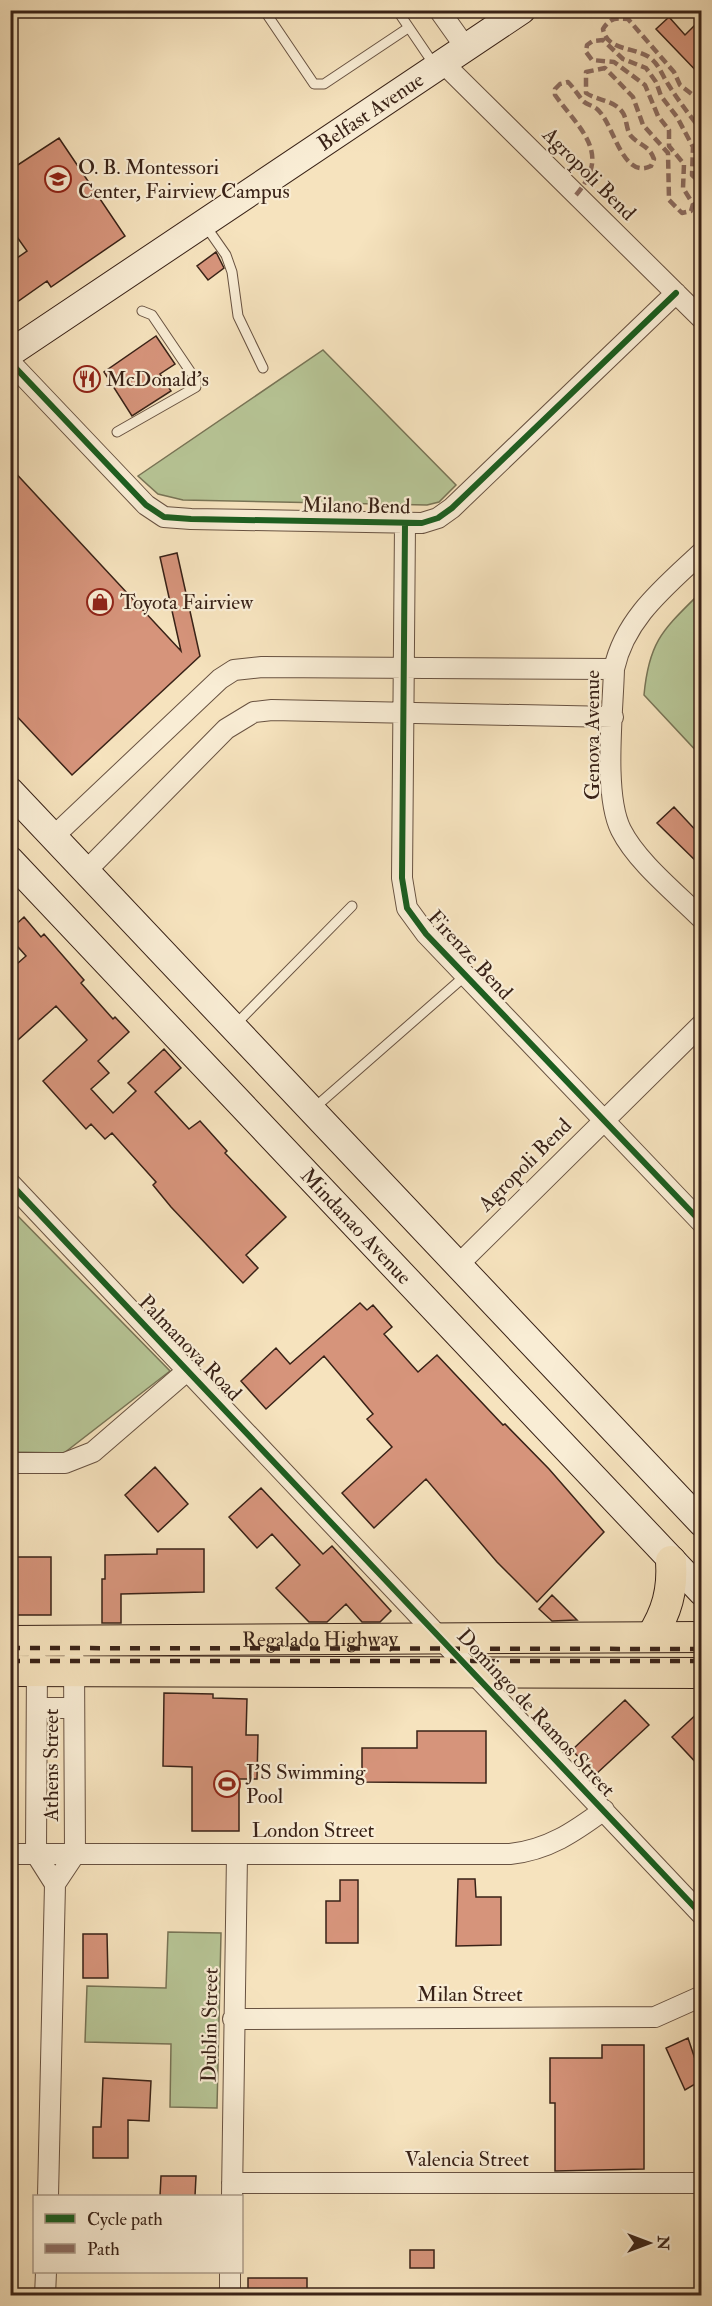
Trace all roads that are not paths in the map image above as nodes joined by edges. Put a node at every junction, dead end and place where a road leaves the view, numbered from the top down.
1 (264, 10) edge
2 (397, 10) edge
3 (439, 10) edge
4 (522, 10) edge
5 (408, 28) junction
6 (466, 48) junction
7 (440, 65) junction
8 (204, 223) junction
9 (676, 293) junction
10 (142, 311) dead end
11 (702, 319) edge
12 (10, 353) edge
13 (10, 362) edge
14 (263, 368) dead end
15 (117, 432) dead end
16 (405, 524) junction
17 (702, 552) edge
18 (404, 668) junction
19 (614, 669) junction
20 (404, 711) junction
21 (613, 717) junction
22 (10, 791) edge
23 (53, 837) junction
24 (10, 860) edge
25 (86, 871) junction
26 (352, 906) dead end
27 (702, 919) edge
28 (465, 976) junction
29 (702, 1024) edge
30 (232, 1028) junction
31 (314, 1109) junction
32 (604, 1121) junction
33 (10, 1183) edge
34 (702, 1223) edge
35 (459, 1264) junction
36 (188, 1370) junction
37 (10, 1463) edge
38 (702, 1522) edge
39 (345, 1535) joint
40 (671, 1561) junction
41 (702, 1592) edge
42 (651, 1637) junction
43 (702, 1637) edge
44 (443, 1638) junction
45 (74, 1640) junction
46 (24, 1641) edge
47 (24, 1671) edge
48 (74, 1671) junction
49 (473, 1672) junction
50 (702, 1673) edge
51 (37, 1708) junction
52 (74, 1708) junction
53 (604, 1810) junction
54 (10, 1854) edge
55 (36, 1854) junction
56 (75, 1854) junction
57 (237, 1854) junction
58 (55, 1884) junction
59 (702, 1915) edge
60 (702, 1996) edge
61 (233, 2019) junction
62 (702, 2183) edge
63 (232, 2190) edge
64 (48, 2195) edge
65 (46, 2273) edge
66 (230, 2273) edge
67 (45, 2295) edge
68 (230, 2295) edge

1 - 5 lane
2 - 5 lane
3 - 6 street
4 - 6 main road, Belfast Avenue
5 - 7 lane
6 - 7 main road, Belfast Avenue
7 - 8 main road, Belfast Avenue
7 - 9 street, Agropoli Bend
8 - 12 main road, Belfast Avenue
8 - 14 lane
9 - 11 street, Agropoli Bend
9 - 16 street, Milano Bend
10 - 15 lane
13 - 16 street, Milano Bend
16 - 18 street, Firenze Bend
17 - 19 street, Genova Avenue
18 - 19 street
18 - 20 street, Firenze Bend
18 - 23 street
19 - 21 street, Genova Avenue
20 - 21 street
20 - 25 street
20 - 28 street, Firenze Bend
21 - 27 street, Genova Avenue
22 - 23 main road
23 - 25 main road
24 - 40 main road, Mindanao Avenue
25 - 30 main road
26 - 30 lane
28 - 31 lane
28 - 32 street, Firenze Bend
29 - 32 street, Agropoli Bend
30 - 31 main road
31 - 35 main road
32 - 34 street, Firenze Bend
32 - 35 street, Agropoli Bend
33 - 36 street, Palmanova Road
35 - 38 main road
36 - 37 street
36 - 39 street, Palmanova Road
39 - 44 street, Domingo de Ramos Street
40 - 41 main road, Mindanao Avenue
40 - 42 main road
42 - 43 main road, Regalado Highway
42 - 44 main road, Regalado Highway
44 - 45 main road, Regalado Highway
44 - 49 street, Domingo de Ramos Street
45 - 46 main road, Regalado Highway
45 - 48 street, Athens Street
46 - 47 street, Athens Street
47 - 48 main road, Regalado Highway
47 - 51 street, Athens Street
48 - 49 main road, Regalado Highway
48 - 52 street, Athens Street
49 - 50 main road, Regalado Highway
49 - 53 street, Domingo de Ramos Street
51 - 52 street
51 - 55 street, Athens Street
52 - 56 street, Athens Street
53 - 57 street, London Street
53 - 59 street, Domingo de Ramos Street
54 - 55 street, London Street
55 - 56 street, London Street
55 - 58 street
56 - 57 street, London Street
56 - 58 street
57 - 61 street, Dublin Street
58 - 64 street
60 - 61 street, Milan Street
61 - 63 street, Dublin Street
62 - 63 street, Valencia Street
65 - 67 street
66 - 68 street

